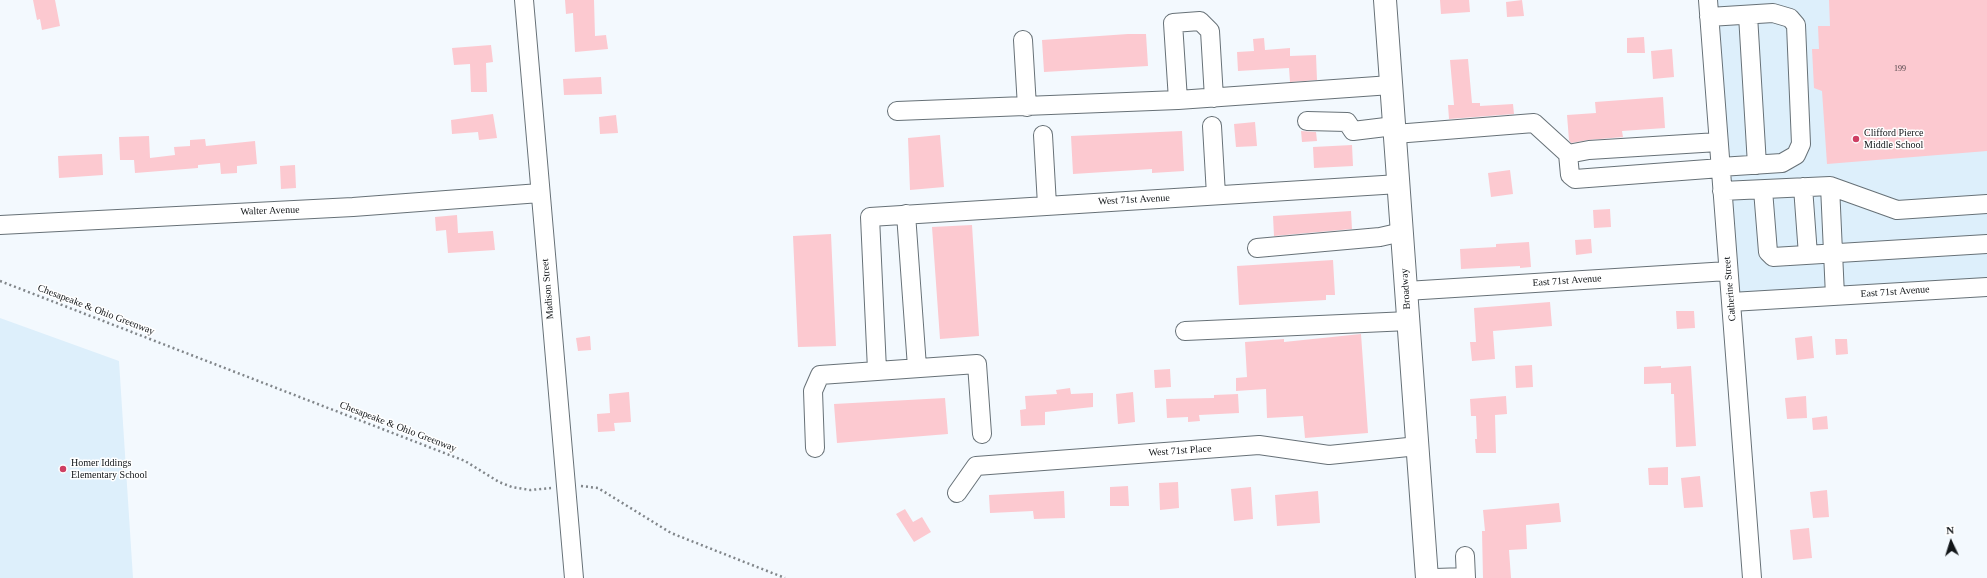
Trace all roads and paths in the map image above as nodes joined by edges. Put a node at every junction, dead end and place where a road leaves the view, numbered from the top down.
1 (524, 0) edge
2 (1385, 0) edge
3 (1709, 8) edge
4 (1748, 15) junction
5 (1023, 40) dead end
6 (1391, 85) junction
7 (1214, 98) junction
8 (1178, 100) junction
9 (1027, 107) junction
10 (897, 111) dead end
11 (1307, 121) dead end
12 (1212, 126) dead end
13 (1395, 130) junction
14 (1044, 135) dead end
15 (1718, 142) junction
16 (1568, 154) junction
17 (1757, 165) junction
18 (1721, 168) junction
19 (1399, 184) junction
20 (1830, 186) junction
21 (1803, 187) junction
22 (1763, 190) junction
23 (1722, 191) junction
24 (540, 193) junction
25 (1216, 195) junction
26 (1987, 204) edge
27 (1047, 205) junction
28 (906, 214) junction
29 (0, 225) edge
30 (1402, 232) junction
31 (1987, 244) edge
32 (1257, 248) dead end
33 (1833, 254) junction
34 (1808, 256) junction
35 (1728, 271) junction
36 (0, 281) edge
37 (1987, 287) edge
38 (1406, 291) junction
39 (1835, 296) junction
40 (1731, 302) junction
41 (1409, 320) junction
42 (1185, 331) dead end
43 (917, 367) junction
44 (877, 370) junction
45 (982, 434) dead end
46 (1418, 446) junction
47 (815, 448) dead end
48 (565, 487) junction
49 (957, 493) dead end
50 (1465, 556) dead end
51 (1466, 577) edge
52 (574, 578) edge
53 (785, 578) edge
54 (1427, 578) edge
55 (1435, 578) edge
56 (1752, 578) edge

1 - 24 street, Madison Street
2 - 6 main road, Broadway
3 - 4 street
3 - 15 street, Catherine Street
4 - 17 street
4 - 17 street
5 - 9 street
6 - 7 street
6 - 13 main road, Broadway
7 - 8 street
7 - 8 street
8 - 9 street
9 - 10 street
11 - 13 street
12 - 25 street
13 - 16 street
13 - 19 main road, Broadway
14 - 27 street
15 - 16 street
15 - 18 street, Catherine Street
16 - 18 street
17 - 18 street
18 - 23 street, Catherine Street
19 - 25 street, West 71st Avenue
19 - 30 main road, Broadway
20 - 21 street
20 - 26 street
20 - 33 street
21 - 22 street
21 - 34 street
22 - 23 street
22 - 34 street
23 - 35 street, Catherine Street
24 - 29 street, Walter Avenue
24 - 48 street, Madison Street
25 - 27 street, West 71st Avenue
27 - 28 street, West 71st Avenue
28 - 43 street
28 - 44 street, West 71st Avenue
30 - 32 street
30 - 38 main road, Broadway
31 - 33 street
33 - 34 street
33 - 39 street
35 - 38 street, East 71st Avenue
35 - 40 street, Catherine Street
36 - 48 path, Chesapeake & Ohio Greenway
37 - 39 street, East 71st Avenue
38 - 41 main road, Broadway
39 - 40 street, East 71st Avenue
40 - 56 street, Catherine Street
41 - 42 street
41 - 46 main road, Broadway
43 - 44 street
43 - 45 street
44 - 47 street
46 - 49 street, West 71st Place
46 - 54 main road, Broadway
48 - 52 street, Madison Street
48 - 53 path, Chesapeake & Ohio Greenway
50 - 51 street
51 - 55 street

